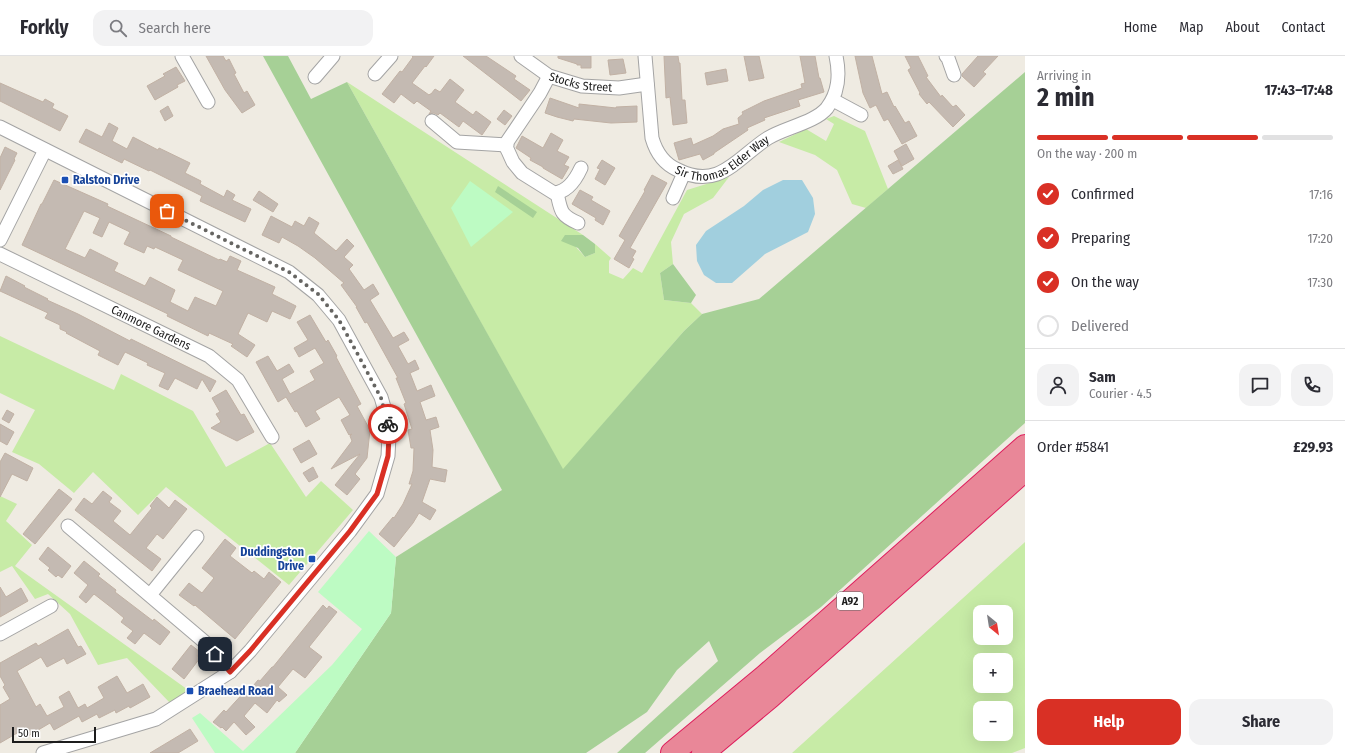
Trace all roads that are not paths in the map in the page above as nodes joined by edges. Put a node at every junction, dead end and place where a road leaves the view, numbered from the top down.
1 (182, 56) edge
2 (333, 56) edge
3 (391, 56) edge
4 (521, 56) edge
5 (645, 56) edge
6 (836, 56) edge
7 (948, 57) edge
8 (375, 74) dead end
9 (954, 75) dead end
10 (549, 76) junction
11 (315, 77) dead end
12 (647, 84) junction
13 (833, 100) junction
14 (208, 102) dead end
15 (861, 115) dead end
16 (432, 122) dead end
17 (0, 127) edge
18 (507, 145) junction
19 (45, 150) junction
20 (581, 168) dead end
21 (684, 173) junction
22 (557, 193) junction
23 (673, 198) dead end
24 (578, 224) dead end
25 (0, 240) edge
26 (0, 254) edge
27 (272, 437) dead end
28 (1025, 446) edge
29 (1025, 470) edge
30 (68, 526) dead end
31 (197, 537) dead end
32 (150, 595) junction
33 (51, 606) dead end
34 (0, 634) edge
35 (230, 672) junction
36 (43, 753) edge
37 (672, 753) edge
38 (703, 753) edge

1 - 14 street
2 - 11 street
3 - 8 street
4 - 10 street, Stocks Street
5 - 12 street, Sir Thomas Elder Way
6 - 13 street, Sir Thomas Elder Way
7 - 9 street
10 - 12 street, Stocks Street
10 - 18 street
12 - 21 street, Sir Thomas Elder Way
13 - 15 street
13 - 21 street, Sir Thomas Elder Way
16 - 18 street
17 - 19 street
18 - 22 street
19 - 25 street
19 - 35 street
20 - 22 street
21 - 23 street
22 - 24 street
26 - 27 street, Canmore Gardens
28 - 37 highway, A92
29 - 38 highway, A92
30 - 32 street
31 - 32 street
32 - 35 street
33 - 34 street
35 - 36 street

